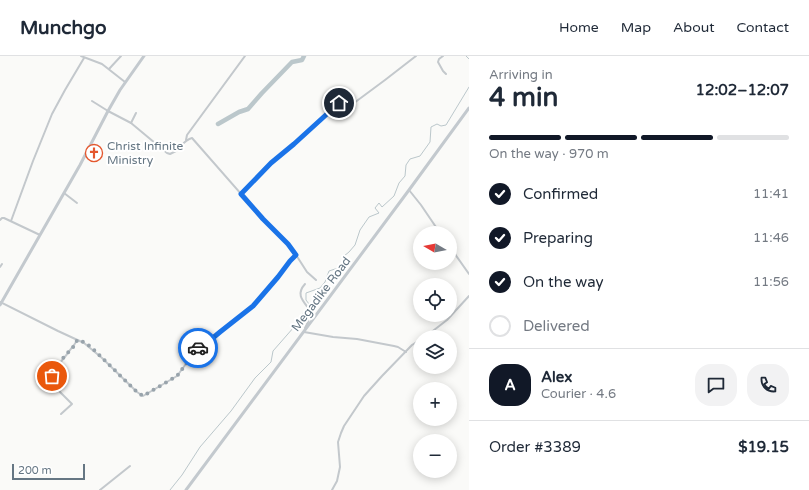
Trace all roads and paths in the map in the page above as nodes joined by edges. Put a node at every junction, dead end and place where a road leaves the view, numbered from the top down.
1 (81, 56) edge
2 (121, 56) edge
3 (144, 56) edge
4 (244, 56) edge
5 (416, 56) edge
6 (443, 56) edge
7 (84, 58) junction
8 (109, 69) junction
9 (446, 74) dead end
10 (126, 82) junction
11 (92, 101) dead end
12 (469, 108) edge
13 (108, 111) junction
14 (136, 113) dead end
15 (131, 123) junction
16 (186, 140) junction
17 (409, 190) junction
18 (64, 193) junction
19 (241, 194) junction
20 (77, 203) dead end
21 (0, 220) edge
22 (11, 221) junction
23 (435, 226) edge
24 (40, 235) junction
25 (296, 255) junction
26 (457, 257) edge
27 (2, 264) dead end
28 (0, 267) edge
29 (469, 274) edge
30 (316, 280) dead end
31 (305, 284) dead end
32 (469, 296) edge
33 (1, 303) edge
34 (434, 330) edge
35 (304, 332) junction
36 (77, 340) junction
37 (413, 344) edge
38 (406, 352) junction
39 (61, 414) dead end
40 (130, 466) dead end
41 (100, 490) edge
42 (186, 490) edge
43 (332, 490) edge

1 - 7 street
2 - 8 street
3 - 10 main road
4 - 16 street
5 - 19 street
6 - 9 street
7 - 8 street
7 - 22 street
8 - 10 street
10 - 13 main road
11 - 13 street
12 - 17 main road, Megadike Road
13 - 15 street
13 - 18 main road
14 - 15 street
15 - 16 street
16 - 19 street
17 - 23 street
17 - 35 main road, Megadike Road
18 - 20 street
18 - 24 main road
19 - 25 street
21 - 22 street
22 - 24 street
24 - 33 main road
25 - 30 street
25 - 36 street
26 - 29 street
27 - 28 street
31 - 35 street
32 - 34 street
33 - 36 street
35 - 38 street
35 - 42 main road, Megadike Road
36 - 39 street
37 - 38 street
38 - 43 street
40 - 41 street

